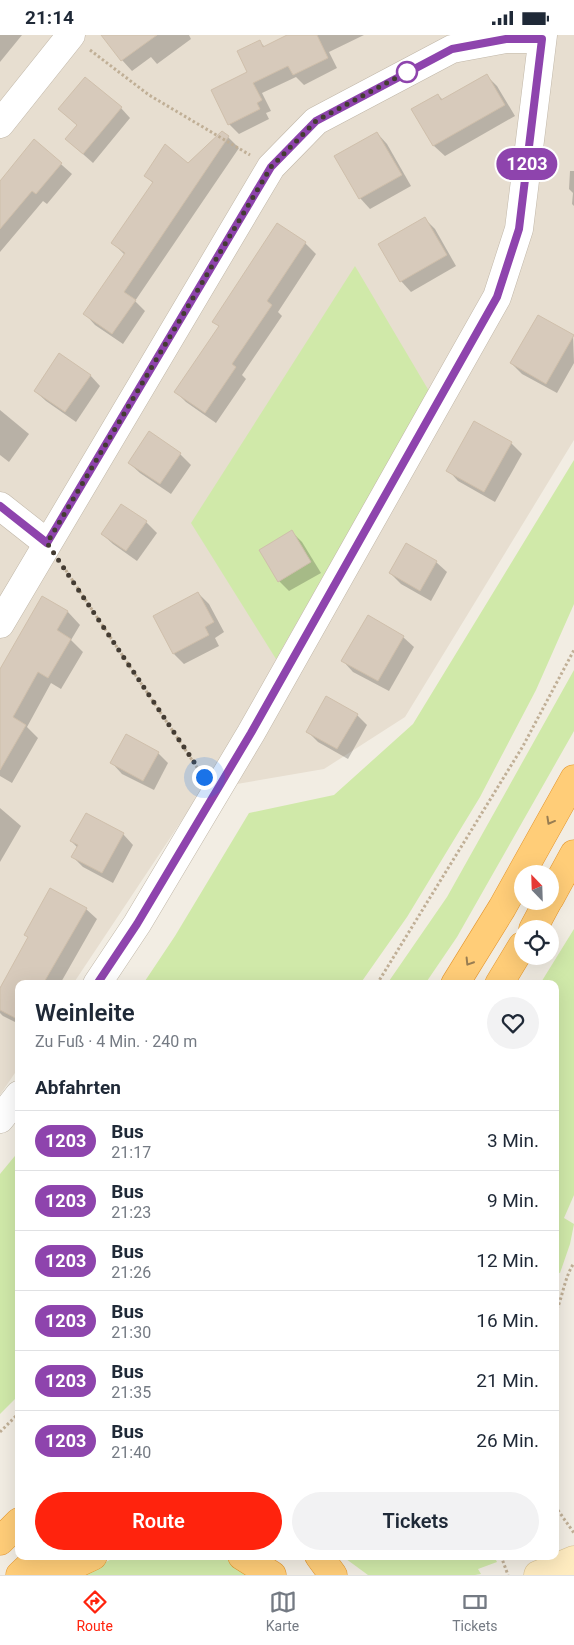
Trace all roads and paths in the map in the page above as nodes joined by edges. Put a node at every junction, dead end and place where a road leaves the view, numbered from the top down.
1 (70, 35) edge
2 (542, 37) edge
3 (0, 124) edge
4 (271, 167) junction
5 (0, 506) edge
6 (47, 543) junction
7 (0, 624) edge
8 (574, 650) edge
9 (574, 779) edge
10 (214, 792) junction
11 (574, 855) edge
12 (559, 882) edge
13 (514, 959) edge
14 (100, 980) edge
15 (379, 980) edge
16 (457, 980) edge
17 (501, 980) edge
18 (15, 1100) edge
19 (0, 1119) edge
20 (574, 1263) edge
21 (559, 1306) edge
22 (15, 1417) edge
23 (0, 1432) edge
24 (559, 1512) edge
25 (15, 1526) edge
26 (574, 1533) edge
27 (0, 1541) edge
28 (36, 1560) edge
29 (85, 1560) edge
30 (248, 1560) edge
31 (502, 1560) edge
32 (574, 1560) edge
33 (540, 1574) edge
34 (20, 1575) edge
35 (53, 1575) edge
36 (272, 1575) edge
37 (508, 1575) edge

1 - 3 street
1 - 4 path
2 - 4 street
2 - 10 street
4 - 6 street
5 - 6 street
6 - 7 street
6 - 10 path
8 - 15 path
9 -> 16 highway
10 - 14 street
11 - 12 highway
13 - 17 highway
18 - 19 street
20 - 21 path
22 - 23 path
24 - 26 path
25 - 27 highway
28 - 34 highway
29 - 35 highway
30 - 36 highway
31 - 37 path
32 - 33 main road

